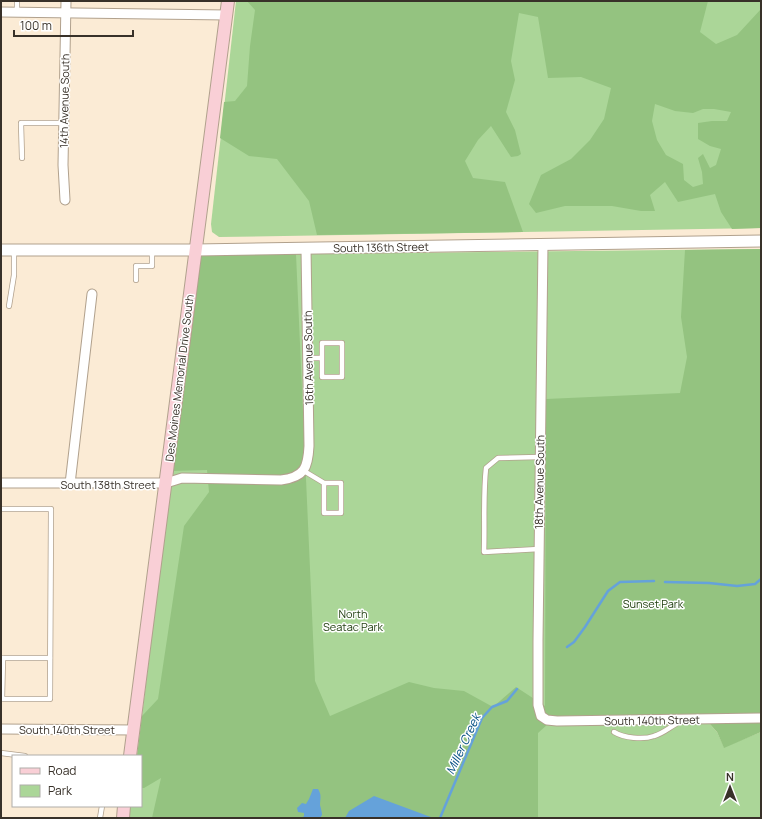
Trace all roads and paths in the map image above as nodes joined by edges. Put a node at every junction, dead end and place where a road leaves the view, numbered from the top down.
1 (17, 1) edge
2 (66, 1) edge
3 (228, 1) edge
4 (1, 12) edge
5 (17, 13) junction
6 (66, 14) junction
7 (227, 15) junction
8 (63, 123) junction
9 (22, 158) dead end
10 (65, 200) dead end
11 (761, 241) edge
12 (543, 244) junction
13 (306, 248) junction
14 (1, 250) edge
15 (14, 250) junction
16 (152, 250) junction
17 (196, 250) junction
18 (136, 280) dead end
19 (92, 294) dead end
20 (9, 306) dead end
21 (308, 358) junction
22 (322, 358) junction
23 (540, 457) junction
24 (305, 469) junction
25 (1, 483) edge
26 (166, 483) junction
27 (324, 483) junction
28 (70, 484) junction
29 (1, 508) edge
30 (539, 549) junction
31 (2, 658) edge
32 (50, 658) junction
33 (2, 699) edge
34 (761, 718) edge
35 (544, 719) joint
36 (676, 724) dead end
37 (1, 729) edge
38 (134, 730) junction
39 (614, 732) dead end
40 (1, 753) edge
41 (17, 755) edge
42 (130, 755) edge
43 (102, 807) edge
44 (124, 807) edge
45 (100, 818) edge
46 (122, 818) edge

1 - 5 lane
2 - 6 street, 14th Avenue South
3 - 7 main road, Des Moines Memorial Drive South
4 - 5 street
5 - 6 street
6 - 7 street
6 - 8 street, 14th Avenue South
7 - 17 main road, Des Moines Memorial Drive South
8 - 9 lane
8 - 10 street, 14th Avenue South
11 - 12 street, South 136th Street
12 - 13 street, South 136th Street
12 - 23 street, 18th Avenue South
13 - 17 street, South 136th Street
13 - 21 street, 16th Avenue South
14 - 15 street, South 136th Street
15 - 16 street, South 136th Street
15 - 20 lane
16 - 17 street, South 136th Street
16 - 18 lane
17 - 26 main road, Des Moines Memorial Drive South
19 - 28 street
21 - 22 lane
21 - 24 street, 16th Avenue South
22 - 22 lane
23 - 30 street, 18th Avenue South
23 - 30 lane
24 - 26 street, South 138th Street
24 - 27 lane
25 - 28 street, South 138th Street
26 - 28 street, South 138th Street
26 - 38 main road, Des Moines Memorial Drive South
27 - 27 lane
29 - 32 lane
30 - 35 street, 18th Avenue South
31 - 32 lane
31 - 33 lane
32 - 33 lane
34 - 35 street, South 140th Street
36 - 39 lane
37 - 38 street, South 140th Street
38 - 42 main road, Des Moines Memorial Drive South
40 - 41 lane
43 - 45 lane
44 - 46 main road

